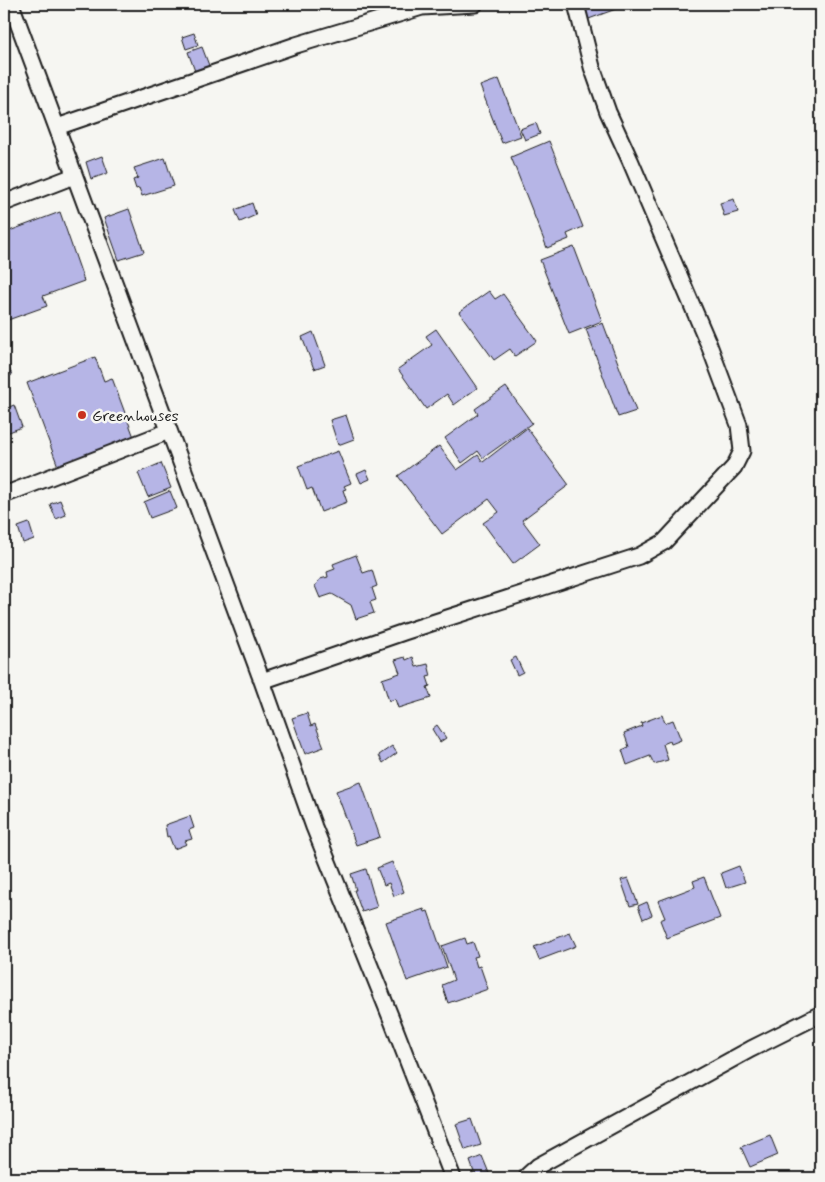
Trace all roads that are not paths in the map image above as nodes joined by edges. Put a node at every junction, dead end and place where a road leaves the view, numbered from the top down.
1 (11, 4) edge
2 (475, 4) edge
3 (576, 4) edge
4 (57, 127) junction
5 (74, 176) junction
6 (4, 203) edge
7 (169, 431) junction
8 (4, 495) edge
9 (262, 680) junction
10 (821, 1014) edge
11 (453, 1178) edge
12 (528, 1178) edge

1 - 4 street
2 - 4 street
3 - 9 street
4 - 5 street
5 - 6 street
5 - 7 street
7 - 8 street
7 - 9 street
9 - 11 street
10 - 12 street

